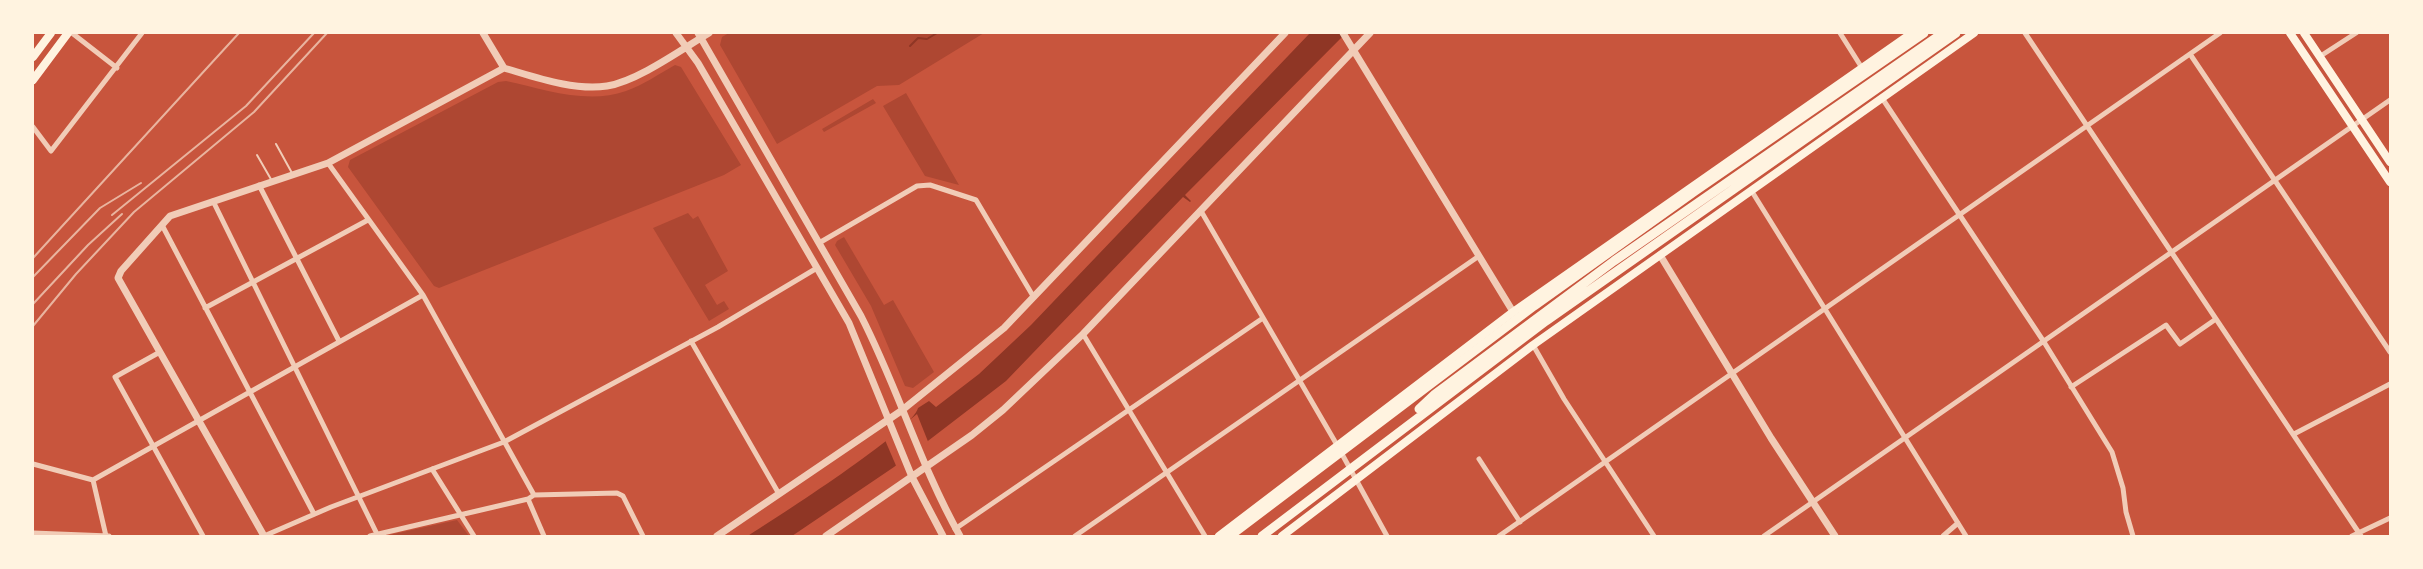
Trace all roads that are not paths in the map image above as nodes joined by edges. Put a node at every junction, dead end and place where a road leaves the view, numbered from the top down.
1 (51, 33) edge
2 (70, 33) edge
3 (142, 33) edge
4 (483, 33) edge
5 (676, 33) edge
6 (710, 33) edge
7 (1285, 33) edge
8 (1343, 33) edge
9 (1370, 33) edge
10 (1839, 33) edge
11 (1912, 33) edge
12 (1924, 33) edge
13 (1956, 33) edge
14 (1974, 33) edge
15 (2025, 33) edge
16 (2220, 33) edge
17 (2290, 33) edge
18 (2304, 33) edge
19 (2356, 33) edge
20 (1941, 34) edge
21 (699, 36) edge
22 (686, 46) junction
23 (1353, 52) junction
24 (2190, 54) junction
25 (33, 57) edge
26 (2319, 57) junction
27 (117, 68) junction
28 (504, 68) junction
29 (1862, 68) junction
30 (33, 80) edge
31 (1882, 98) junction
32 (2390, 100) edge
33 (2361, 120) junction
34 (2089, 126) junction
35 (2352, 126) junction
36 (33, 127) edge
37 (276, 144) dead end
38 (257, 154) dead end
39 (2390, 162) edge
40 (328, 163) junction
41 (293, 174) junction
42 (2274, 180) junction
43 (272, 181) junction
44 (2390, 182) edge
45 (259, 185) junction
46 (1751, 190) junction
47 (213, 201) junction
48 (1201, 211) junction
49 (1959, 216) junction
50 (368, 219) junction
51 (162, 225) junction
52 (819, 243) junction
53 (2171, 252) junction
54 (1660, 255) junction
55 (1479, 256) junction
56 (296, 259) junction
57 (817, 268) junction
58 (253, 282) junction
59 (423, 295) junction
60 (1033, 296) junction
61 (205, 308) junction
62 (1824, 309) junction
63 (1512, 312) junction
64 (1263, 318) junction
65 (2216, 319) junction
66 (1083, 334) junction
67 (339, 341) junction
68 (691, 341) junction
69 (2044, 342) junction
70 (1533, 345) junction
71 (160, 352) junction
72 (2390, 352) edge
73 (295, 366) junction
74 (1732, 373) junction
75 (1299, 381) junction
76 (2390, 384) edge
77 (2071, 387) junction
78 (249, 392) junction
79 (1129, 410) junction
80 (901, 411) junction
81 (889, 419) junction
82 (198, 420) junction
83 (2294, 434) junction
84 (1905, 438) junction
85 (504, 442) junction
86 (1337, 445) junction
87 (153, 446) junction
88 (1377, 447) junction
89 (1479, 459) dead end
90 (1605, 462) junction
91 (33, 464) edge
92 (925, 468) junction
93 (432, 469) junction
94 (1166, 473) junction
95 (912, 477) junction
96 (93, 480) junction
97 (1355, 480) junction
98 (779, 494) junction
99 (534, 495) junction
100 (358, 496) junction
101 (528, 499) junction
102 (1814, 501) junction
103 (314, 514) junction
104 (461, 515) junction
105 (2390, 518) edge
106 (1520, 522) junction
107 (1958, 524) junction
108 (955, 529) junction
109 (33, 534) edge
110 (2360, 534) edge
111 (378, 535) edge
112 (1232, 535) edge
113 (107, 536) edge
114 (203, 536) edge
115 (264, 536) edge
116 (370, 536) edge
117 (474, 536) edge
118 (544, 536) edge
119 (642, 536) edge
120 (717, 536) edge
121 (826, 536) edge
122 (944, 536) edge
123 (960, 536) edge
124 (1075, 536) edge
125 (1204, 536) edge
126 (1219, 536) edge
127 (1262, 536) edge
128 (1282, 536) edge
129 (1387, 536) edge
130 (1499, 536) edge
131 (1654, 536) edge
132 (1764, 536) edge
133 (1835, 536) edge
134 (1943, 536) edge
135 (1966, 536) edge
136 (2133, 536) edge
137 (2352, 536) edge

1 - 25 main road
2 - 27 street
2 - 30 main road
3 - 27 street
4 - 28 street
5 - 22 street
6 - 21 street
7 - 60 street
8 - 23 street
9 - 23 street
10 - 29 street
11 - 29 main road
12 - 112 highway
13 - 88 highway
14 - 31 main road
15 - 34 street
16 - 24 street
17 - 35 main road
18 - 26 main road
19 - 26 street
20 - 88 highway
21 - 22 street
21 - 52 street
22 - 28 street
22 - 57 street
23 - 48 street
23 - 55 street
24 - 34 street
24 - 42 street
26 - 33 main road
27 - 36 street
28 - 40 street
29 - 63 main road
31 - 46 main road
31 - 49 street
32 - 33 street
33 - 35 street
33 - 39 main road
34 - 49 street
34 - 53 street
35 - 42 street
35 - 44 main road
37 - 41 lane
38 - 43 lane
40 - 41 street
40 - 50 street
41 - 43 street
42 - 53 street
42 - 72 street
43 - 45 street
45 - 47 street
45 - 56 street
46 - 54 main road
46 - 62 street
47 - 51 street
47 - 58 street
48 - 64 street
48 - 66 street
49 - 62 street
49 - 69 street
50 - 56 street
50 - 59 street
51 - 61 street
51 - 71 street
52 - 60 street
52 - 80 street
53 - 65 street
53 - 69 street
54 - 70 main road
54 - 74 street
55 - 63 street
55 - 75 street
56 - 58 street
56 - 67 street
57 - 68 street
57 - 81 street
58 - 61 street
58 - 73 street
59 - 67 street
59 - 85 street
60 - 80 street
61 - 78 street
62 - 74 street
62 - 84 street
63 - 70 street
63 - 86 main road
64 - 75 street
64 - 79 street
65 - 77 street
65 - 83 street
66 - 79 street
66 - 92 street
67 - 73 street
68 - 85 street
68 - 98 street
69 - 77 street
69 - 84 street
70 - 90 street
70 - 97 main road
71 - 82 street
71 - 87 street
73 - 78 street
73 - 100 street
74 - 90 street
74 - 102 street
75 - 86 street
75 - 94 street
76 - 83 street
77 - 136 street
78 - 82 street
78 - 103 street
79 - 94 street
79 - 108 street
80 - 81 street
80 - 92 street
81 - 95 street
81 - 98 street
82 - 87 street
82 - 115 street
83 - 110 street
84 - 102 street
84 - 107 street
85 - 93 street
85 - 99 street
86 - 97 street
86 - 126 main road
87 - 96 street
87 - 114 street
88 - 127 highway
89 - 106 street
90 - 106 street
90 - 131 street
91 - 96 street
92 - 95 street
92 - 108 street
93 - 100 street
93 - 104 street
94 - 124 street
94 - 125 street
95 - 121 street
95 - 122 street
96 - 113 street
97 - 128 main road
97 - 129 street
98 - 120 street
99 - 101 street
99 - 119 street
100 - 103 street
100 - 111 street
101 - 104 street
101 - 118 street
102 - 132 street
102 - 133 street
103 - 115 street
104 - 111 street
104 - 117 street
105 - 110 street
106 - 130 street
107 - 134 street
107 - 135 street
108 - 123 street
109 - 113 street
110 - 137 street
111 - 116 street

